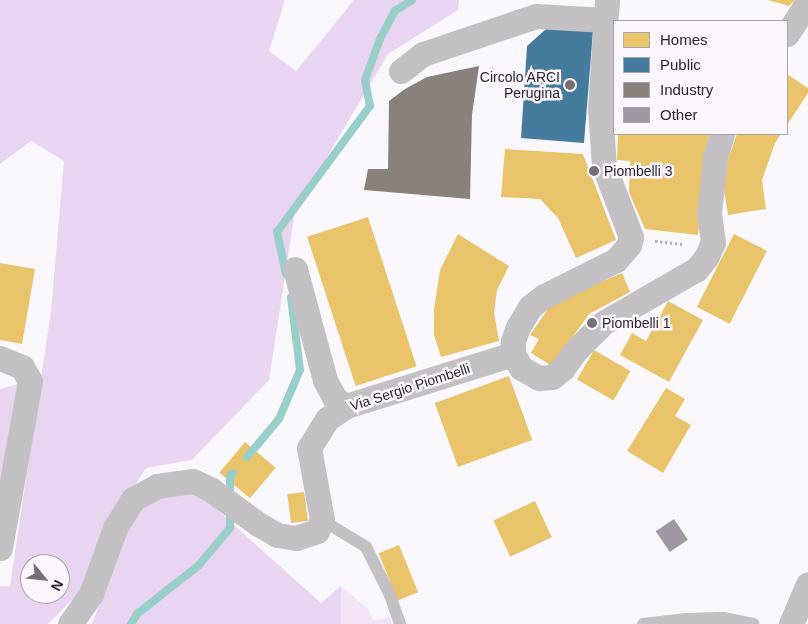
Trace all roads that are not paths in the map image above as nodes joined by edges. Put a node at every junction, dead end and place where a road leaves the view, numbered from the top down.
1 (808, 2) edge
2 (606, 10) edge
3 (788, 32) edge
4 (401, 71) dead end
5 (722, 135) edge
6 (295, 269) dead end
7 (513, 354) junction
8 (0, 358) edge
9 (346, 406) junction
10 (322, 520) junction
11 (0, 548) edge
12 (808, 584) edge
13 (70, 624) edge
14 (400, 624) edge
15 (643, 624) edge
16 (753, 624) edge
17 (791, 624) edge

1 - 3 street
2 - 4 street
2 - 7 street
5 - 7 street
6 - 9 street
7 - 9 street, Via Sergio Piombelli
8 - 11 street
9 - 10 street, Via Sergio Piombelli
10 - 13 street
10 - 14 lane
12 - 17 street
15 - 16 lane

